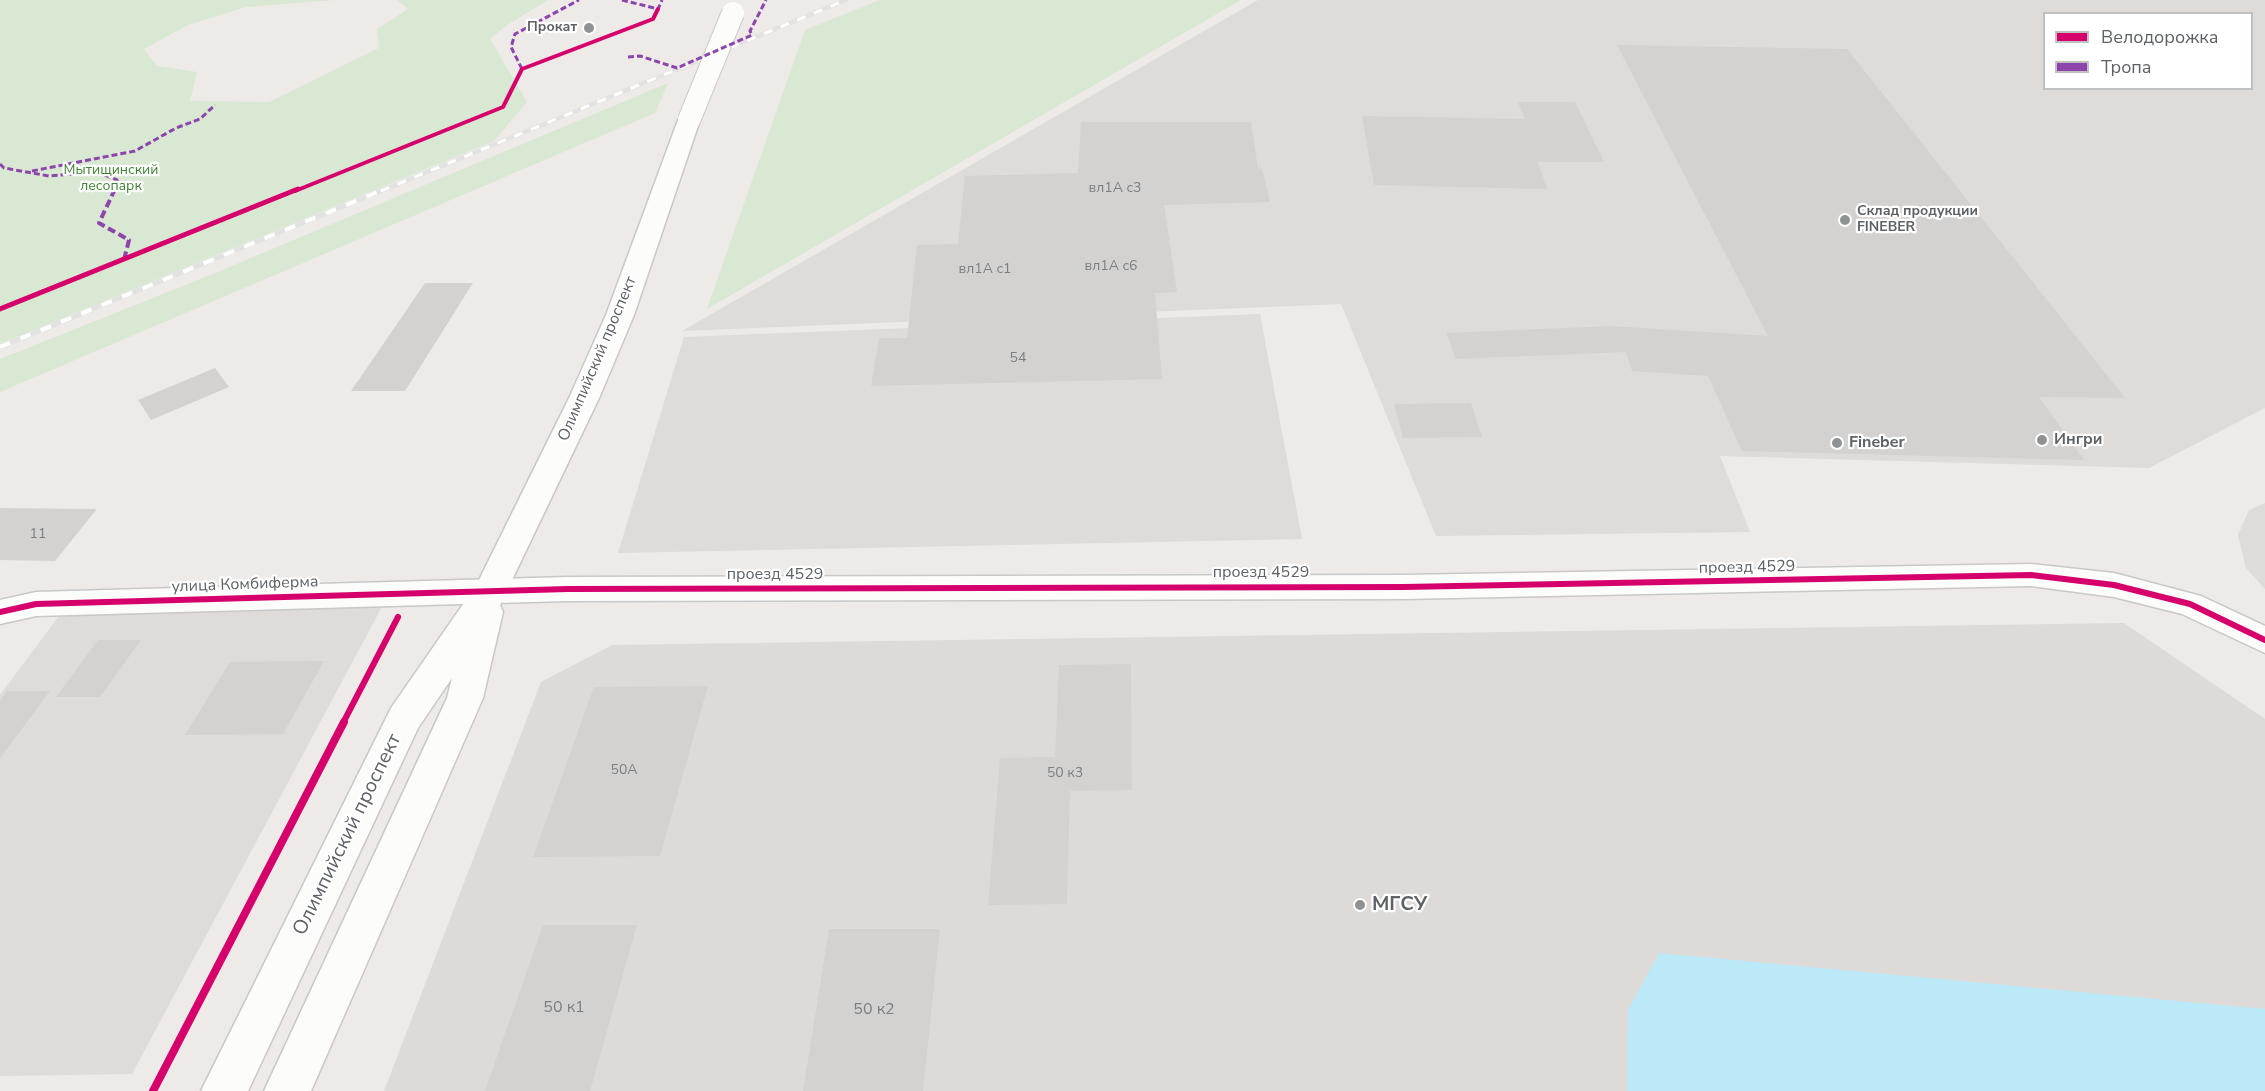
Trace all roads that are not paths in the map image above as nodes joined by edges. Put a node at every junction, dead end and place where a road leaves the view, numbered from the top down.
1 (735, 6) edge
2 (491, 591) junction
3 (0, 612) edge
4 (2265, 640) edge
5 (224, 1091) edge
6 (287, 1091) edge

1 - 2 main road, Олимпийский проспект, bridge
2 - 3 street, улица Комбиферма
2 - 4 street, проезд 4529
2 - 5 main road, Олимпийский проспект
2 - 6 main road, Олимпийский проспект

